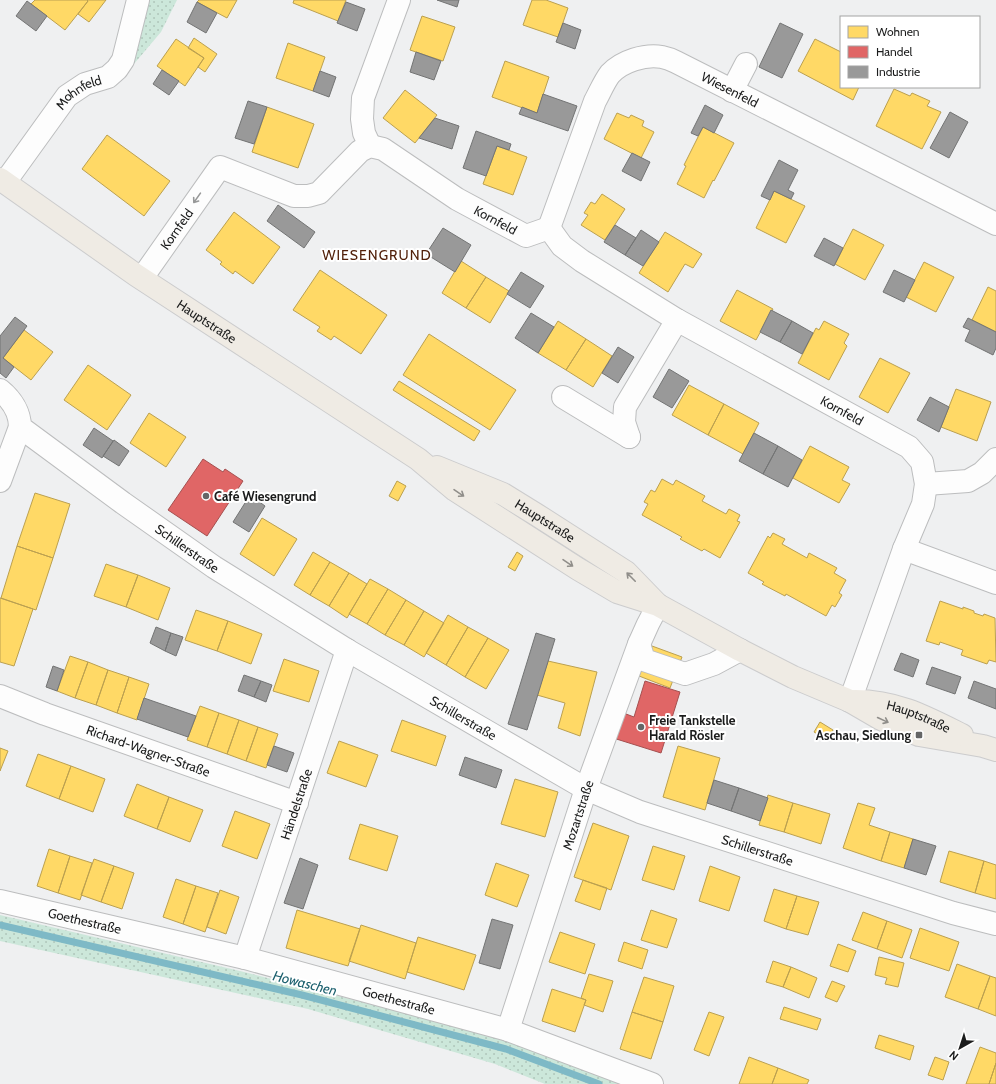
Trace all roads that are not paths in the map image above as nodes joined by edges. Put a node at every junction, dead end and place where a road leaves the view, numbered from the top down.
1 (138, 0) edge
2 (399, 0) edge
3 (746, 64) dead end
4 (732, 90) junction
5 (370, 146) junction
6 (3, 181) edge
7 (996, 224) edge
8 (549, 228) junction
9 (142, 278) junction
10 (677, 320) junction
11 (0, 390) edge
12 (563, 397) dead end
13 (20, 427) junction
14 (996, 459) edge
15 (0, 481) edge
16 (926, 484) junction
17 (904, 549) junction
18 (996, 583) edge
19 (658, 605) junction
20 (639, 644) junction
21 (347, 650) junction
22 (740, 650) junction
23 (0, 696) edge
24 (850, 701) junction
25 (990, 748) edge
26 (586, 789) junction
27 (297, 803) junction
28 (0, 901) edge
29 (996, 924) edge
30 (244, 958) junction
31 (508, 1030) junction
32 (652, 1084) edge

1 - 6 street, Mohnfeld
2 - 5 street
3 - 4 street
4 - 7 street, Wiesenfeld
4 - 8 street, Wiesenfeld
5 - 8 street, Kornfeld
5 -> 9 street, Kornfeld
6 - 9 main road, Hauptstraße
8 - 10 street, Kornfeld
9 - 19 main road, Hauptstraße
10 - 12 street
10 - 16 street, Kornfeld
11 - 13 street
13 - 15 street
13 - 21 street, Schillerstraße
14 - 16 street
16 - 17 street, Kornfeld
17 - 18 street
17 - 24 street, Kornfeld
19 - 20 street, Mozartstraße
19 - 22 main road, Hauptstraße
20 - 22 street
20 - 26 street, Mozartstraße
21 - 26 street, Schillerstraße
21 - 27 street, Händelstraße
22 - 24 main road, Hauptstraße
23 - 27 street, Richard-Wagner-Straße
24 - 25 main road, Hauptstraße
26 - 29 street, Schillerstraße
26 - 31 street, Mozartstraße
27 - 30 street, Händelstraße
28 - 30 street, Goethestraße
30 - 31 street, Goethestraße
31 - 32 street, Goethestraße

